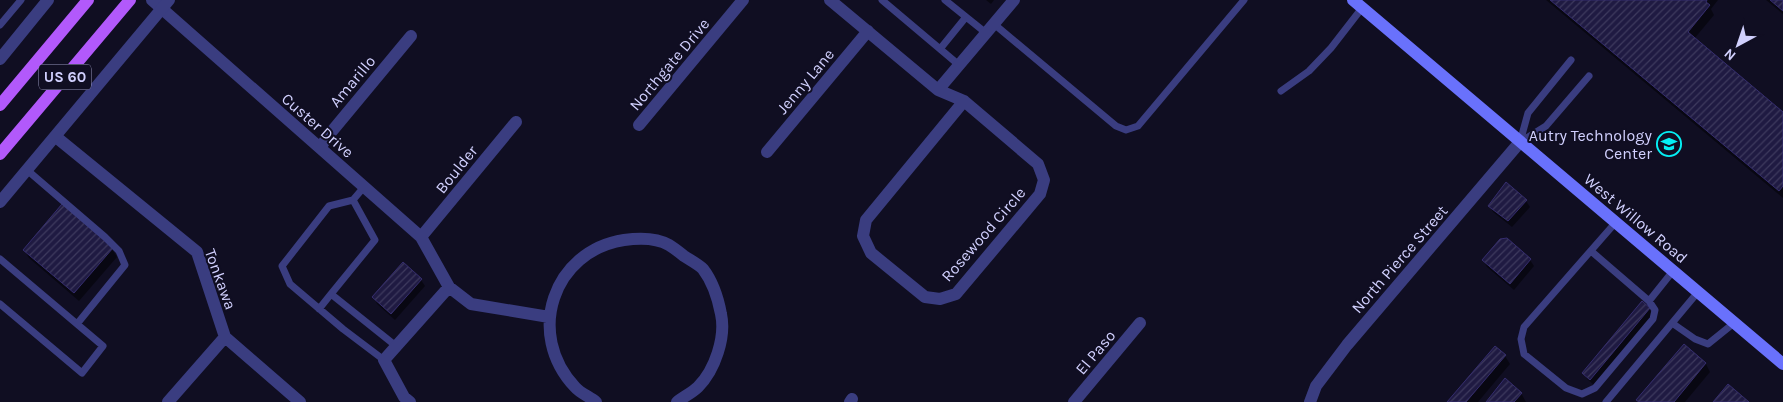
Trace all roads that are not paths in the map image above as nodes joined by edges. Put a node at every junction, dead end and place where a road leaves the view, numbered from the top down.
1 (20, 0) edge
2 (48, 0) edge
3 (88, 0) edge
4 (130, 0) edge
5 (152, 0) edge
6 (742, 0) edge
7 (830, 0) edge
8 (882, 0) edge
9 (945, 0) edge
10 (1014, 0) edge
11 (1244, 0) edge
12 (166, 4) edge
13 (1358, 4) edge
14 (966, 18) junction
15 (0, 25) edge
16 (990, 29) junction
17 (868, 31) junction
18 (411, 36) dead end
19 (940, 49) junction
20 (0, 59) edge
21 (1571, 60) dead end
22 (959, 65) junction
23 (1589, 76) dead end
24 (938, 90) junction
25 (1281, 91) dead end
26 (964, 101) junction
27 (0, 105) edge
28 (516, 122) dead end
29 (639, 125) dead end
30 (56, 137) junction
31 (1520, 142) junction
32 (320, 148) junction
33 (767, 152) dead end
34 (0, 154) edge
35 (27, 170) junction
36 (364, 187) junction
37 (353, 200) junction
38 (0, 202) edge
39 (1616, 222) junction
40 (421, 237) junction
41 (1591, 251) junction
42 (0, 259) edge
43 (1674, 271) junction
44 (449, 287) junction
45 (1698, 292) junction
46 (331, 294) junction
47 (1650, 301) junction
48 (0, 304) edge
49 (319, 309) junction
50 (549, 317) junction
51 (1140, 323) dead end
52 (1672, 323) junction
53 (1734, 323) junction
54 (77, 324) junction
55 (225, 337) junction
56 (396, 346) junction
57 (384, 360) junction
58 (1783, 364) edge
59 (168, 402) edge
60 (300, 402) edge
61 (410, 402) edge
62 (596, 402) edge
63 (677, 402) edge
64 (1074, 402) edge
65 (1310, 402) edge
66 (1606, 402) edge

1 - 15 lane
2 - 20 street
3 - 27 main road, US 60
4 - 34 main road, US 60
5 - 12 street, Custer Drive
6 - 29 street, Northgate Drive
7 - 17 street
8 - 19 lane
9 - 14 lane
10 - 16 street
11 - 16 lane
12 - 30 street
12 - 32 street, Custer Drive
13 - 25 lane
13 - 31 main road, West Willow Road
14 - 16 lane
14 - 19 lane
16 - 22 street
17 - 24 street
17 - 33 street, Jenny Lane
18 - 32 street, Amarillo
19 - 22 lane
21 - 31 lane
22 - 24 street
23 - 31 lane
24 - 26 street
26 - 26 street, Rosewood Circle
28 - 40 street, Boulder
30 - 35 street
30 - 55 street, Tonkawa
31 - 39 main road, West Willow Road
31 - 65 street, North Pierce Street
32 - 36 street, Custer Drive
35 - 38 street
35 - 54 lane
36 - 37 lane
36 - 40 street, Custer Drive
37 - 46 lane
37 - 49 lane
39 - 41 lane
39 - 43 main road, West Willow Road
40 - 44 street, Custer Drive
41 - 47 lane
41 - 47 lane
42 - 54 lane
43 - 45 main road, West Willow Road
43 - 47 lane
44 - 50 street, Custer Drive
44 - 56 street
45 - 52 lane
45 - 53 main road, West Willow Road
46 - 49 lane
46 - 56 lane
48 - 54 lane
49 - 57 lane
50 - 62 street
50 - 63 street
51 - 64 street, El Paso
52 - 53 lane
52 - 66 lane
53 - 58 main road, West Willow Road
55 - 59 street
55 - 60 street
56 - 57 street
57 - 61 street

